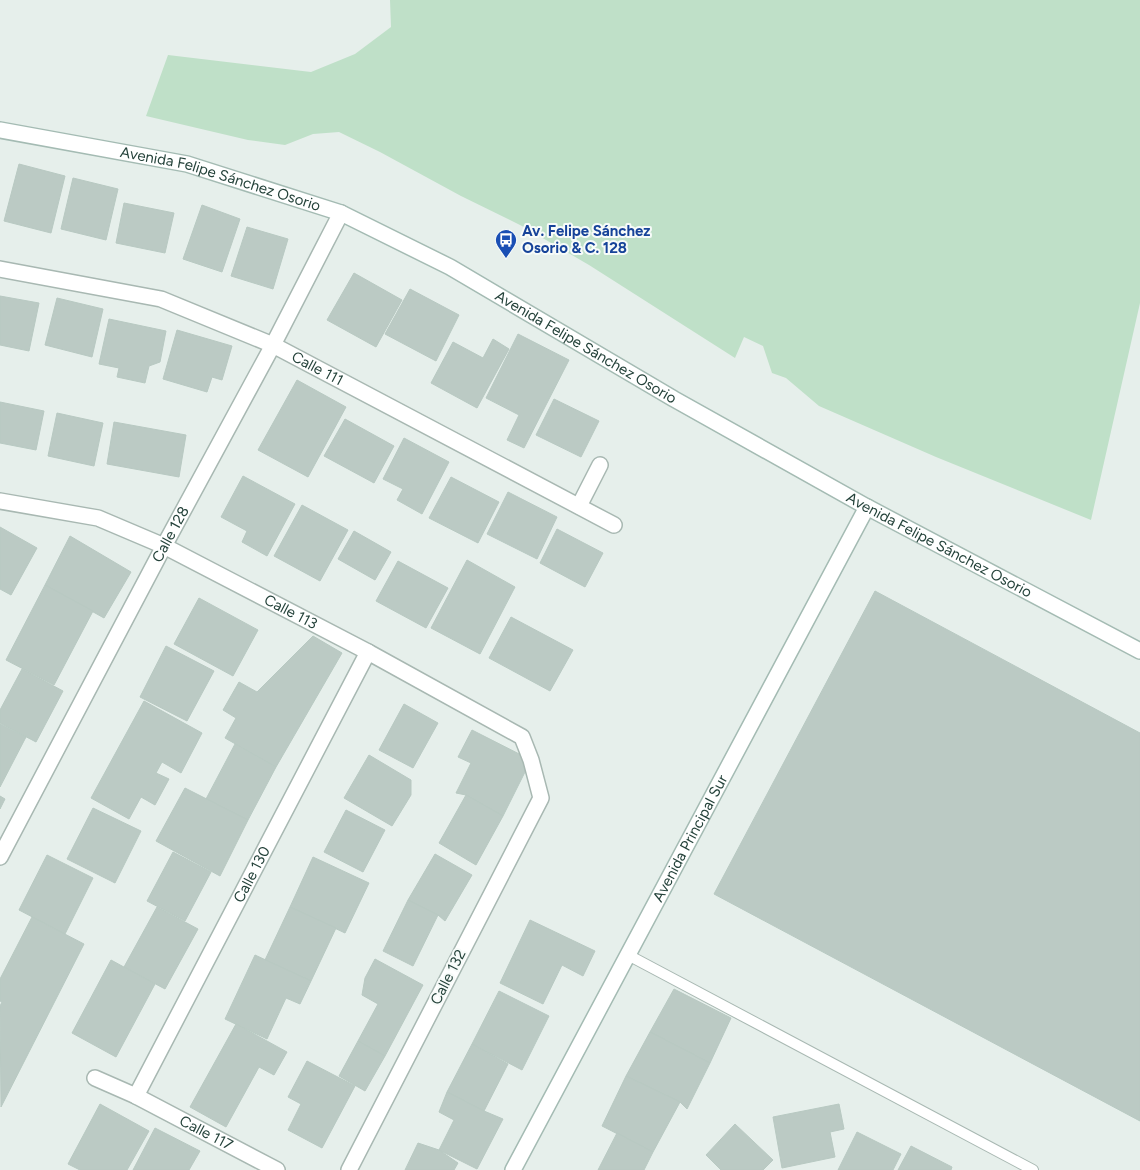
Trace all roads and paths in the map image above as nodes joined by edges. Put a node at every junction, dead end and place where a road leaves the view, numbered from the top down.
1 (0, 130) edge
2 (341, 213) junction
3 (0, 269) edge
4 (273, 345) junction
5 (600, 466) dead end
6 (0, 501) edge
7 (579, 506) junction
8 (866, 507) junction
9 (614, 525) dead end
10 (164, 546) junction
11 (1140, 650) edge
12 (368, 652) junction
13 (537, 784) joint
14 (0, 856) edge
15 (628, 955) junction
16 (95, 1078) dead end
17 (136, 1096) junction
18 (277, 1170) edge
19 (349, 1170) edge
20 (513, 1170) edge
21 (1033, 1170) edge

1 - 2 street, Avenida Felipe Sánchez Osorio
2 - 4 street, Calle 128
2 - 8 street, Avenida Felipe Sánchez Osorio
3 - 4 street, Calle 111
4 - 7 street, Calle 111
4 - 10 street, Calle 128
5 - 7 street
6 - 10 street, Calle 113
7 - 9 street, Calle 111
8 - 11 street, Avenida Felipe Sánchez Osorio
8 - 15 street, Avenida Principal Sur
10 - 12 street, Calle 113
10 - 14 street, Calle 128
12 - 13 street, Calle 113
12 - 17 street, Calle 130
13 - 19 street, Calle 132
15 - 20 street, Avenida Principal Sur
15 - 21 lane
16 - 17 street, Calle 117
17 - 18 street, Calle 117

